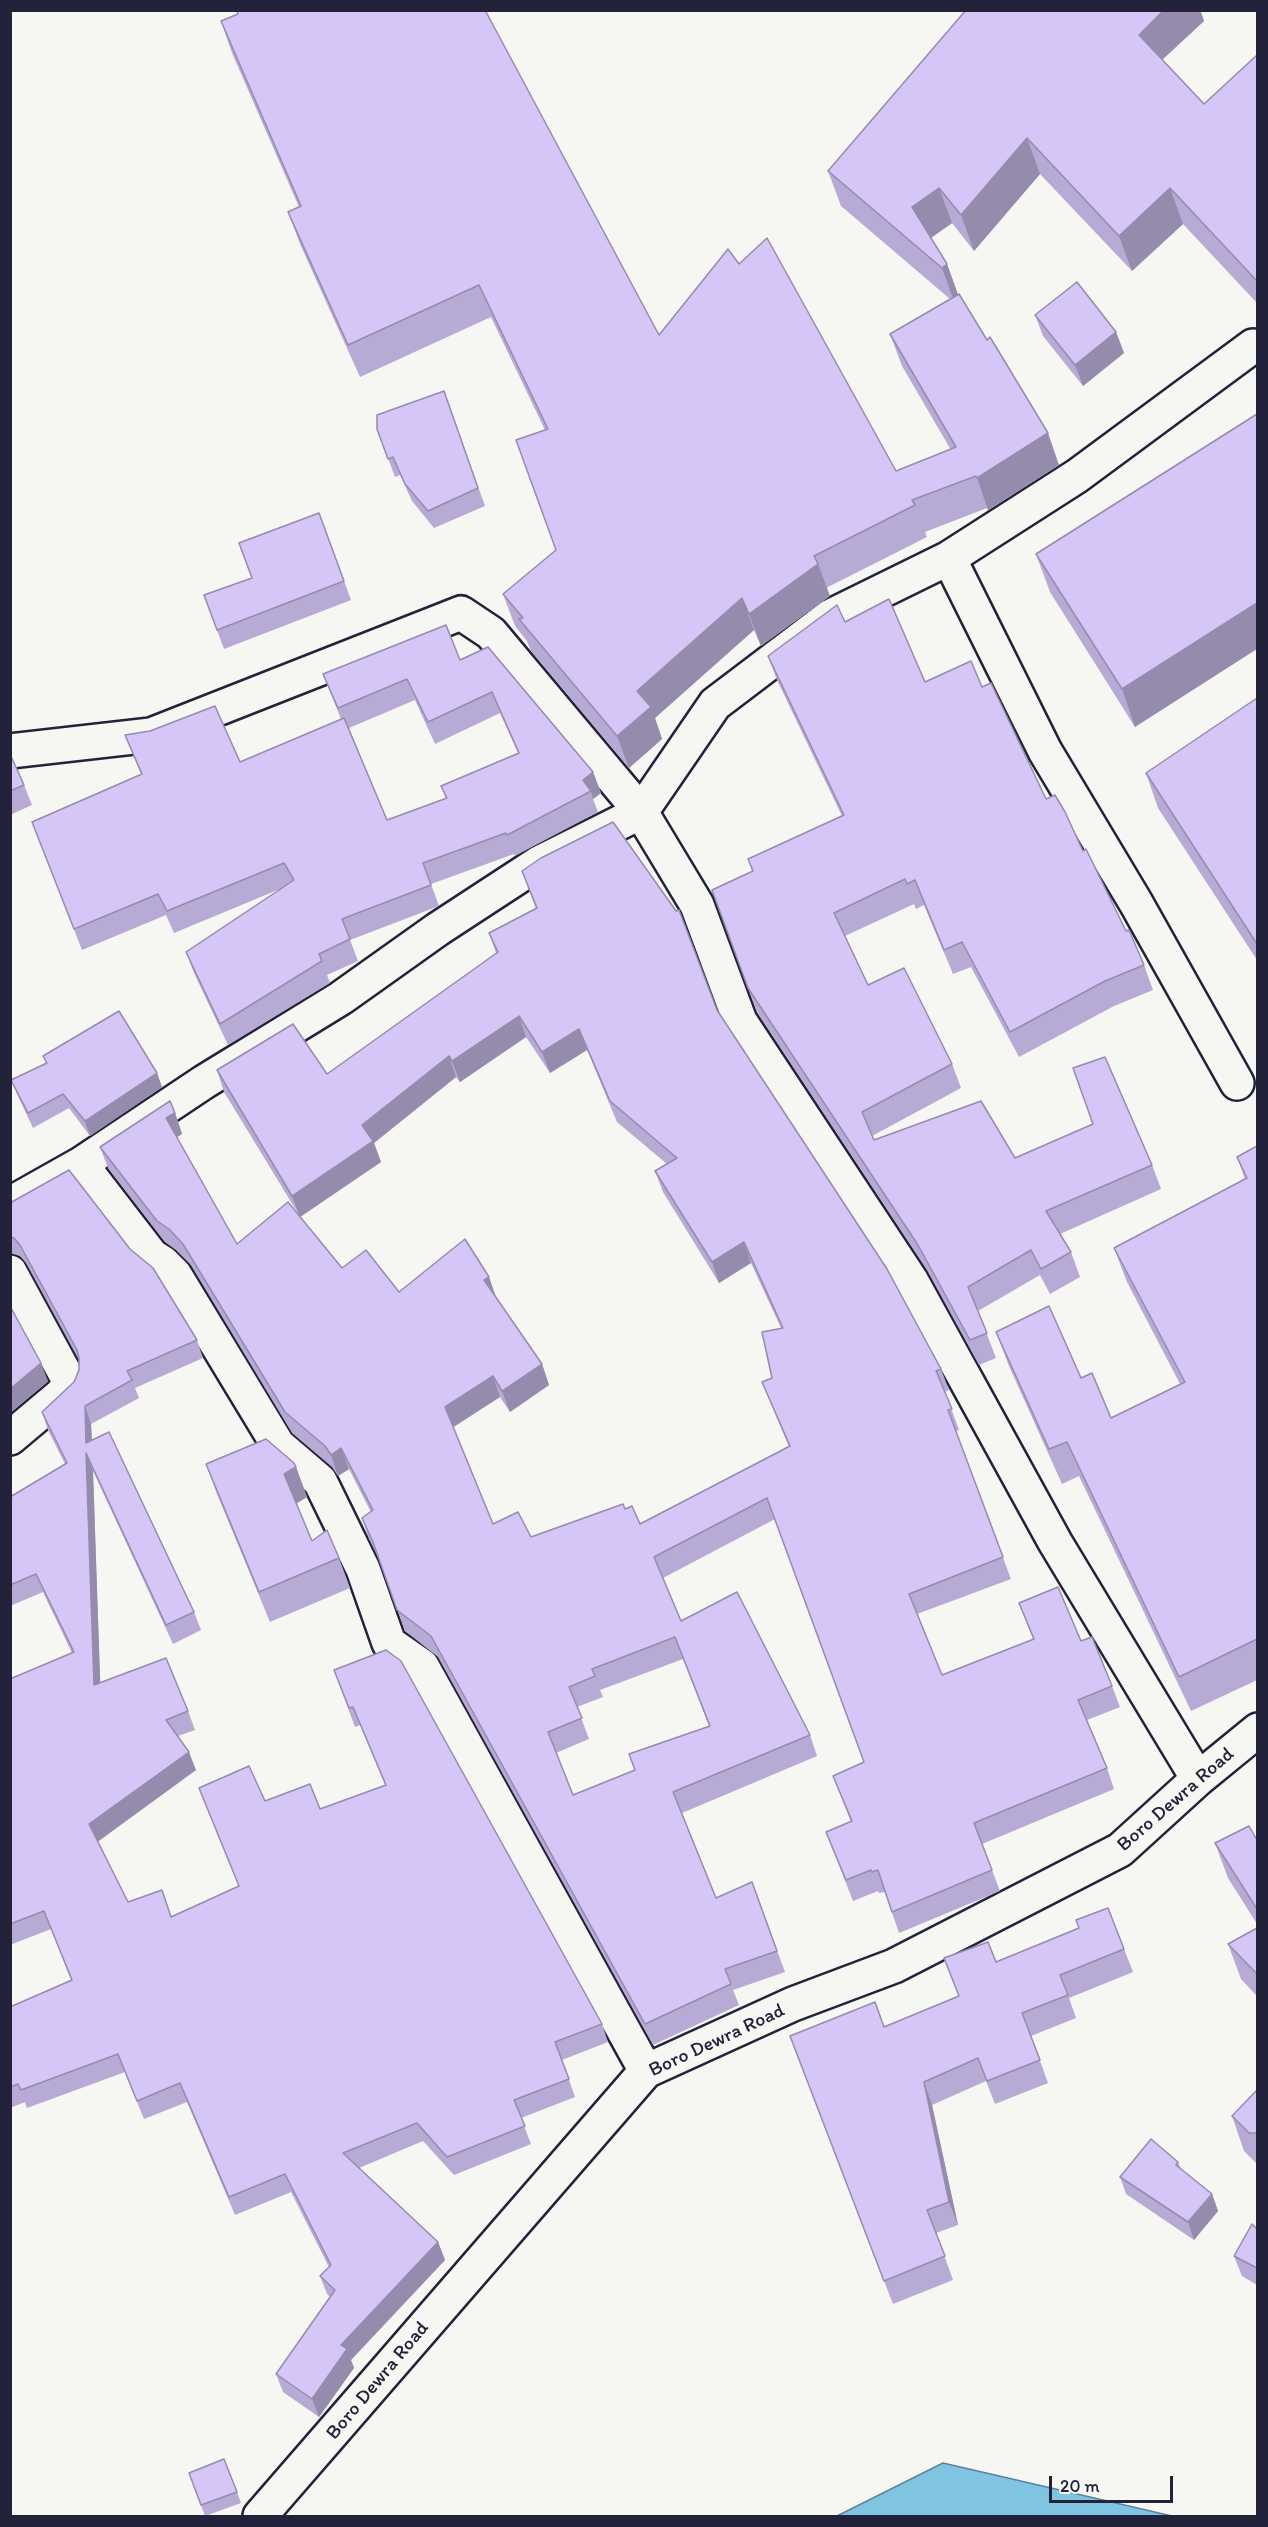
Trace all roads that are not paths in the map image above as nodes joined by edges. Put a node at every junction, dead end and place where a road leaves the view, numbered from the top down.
1 (1253, 346) dead end
2 (949, 558) junction
3 (10, 751) edge
4 (641, 812) junction
5 (1237, 1083) dead end
6 (81, 1164) junction
7 (10, 1204) edge
8 (10, 1272) edge
9 (10, 1438) edge
10 (1257, 1730) edge
11 (1197, 1779) junction
12 (646, 2071) junction
13 (260, 2517) edge

1 - 2 street
2 - 4 street
2 - 5 street
3 - 4 street
4 - 6 street
4 - 11 street
6 - 7 street
6 - 12 street
8 - 9 street
10 - 11 street, Boro Dewra Road
11 - 12 street, Boro Dewra Road
12 - 13 street, Boro Dewra Road

